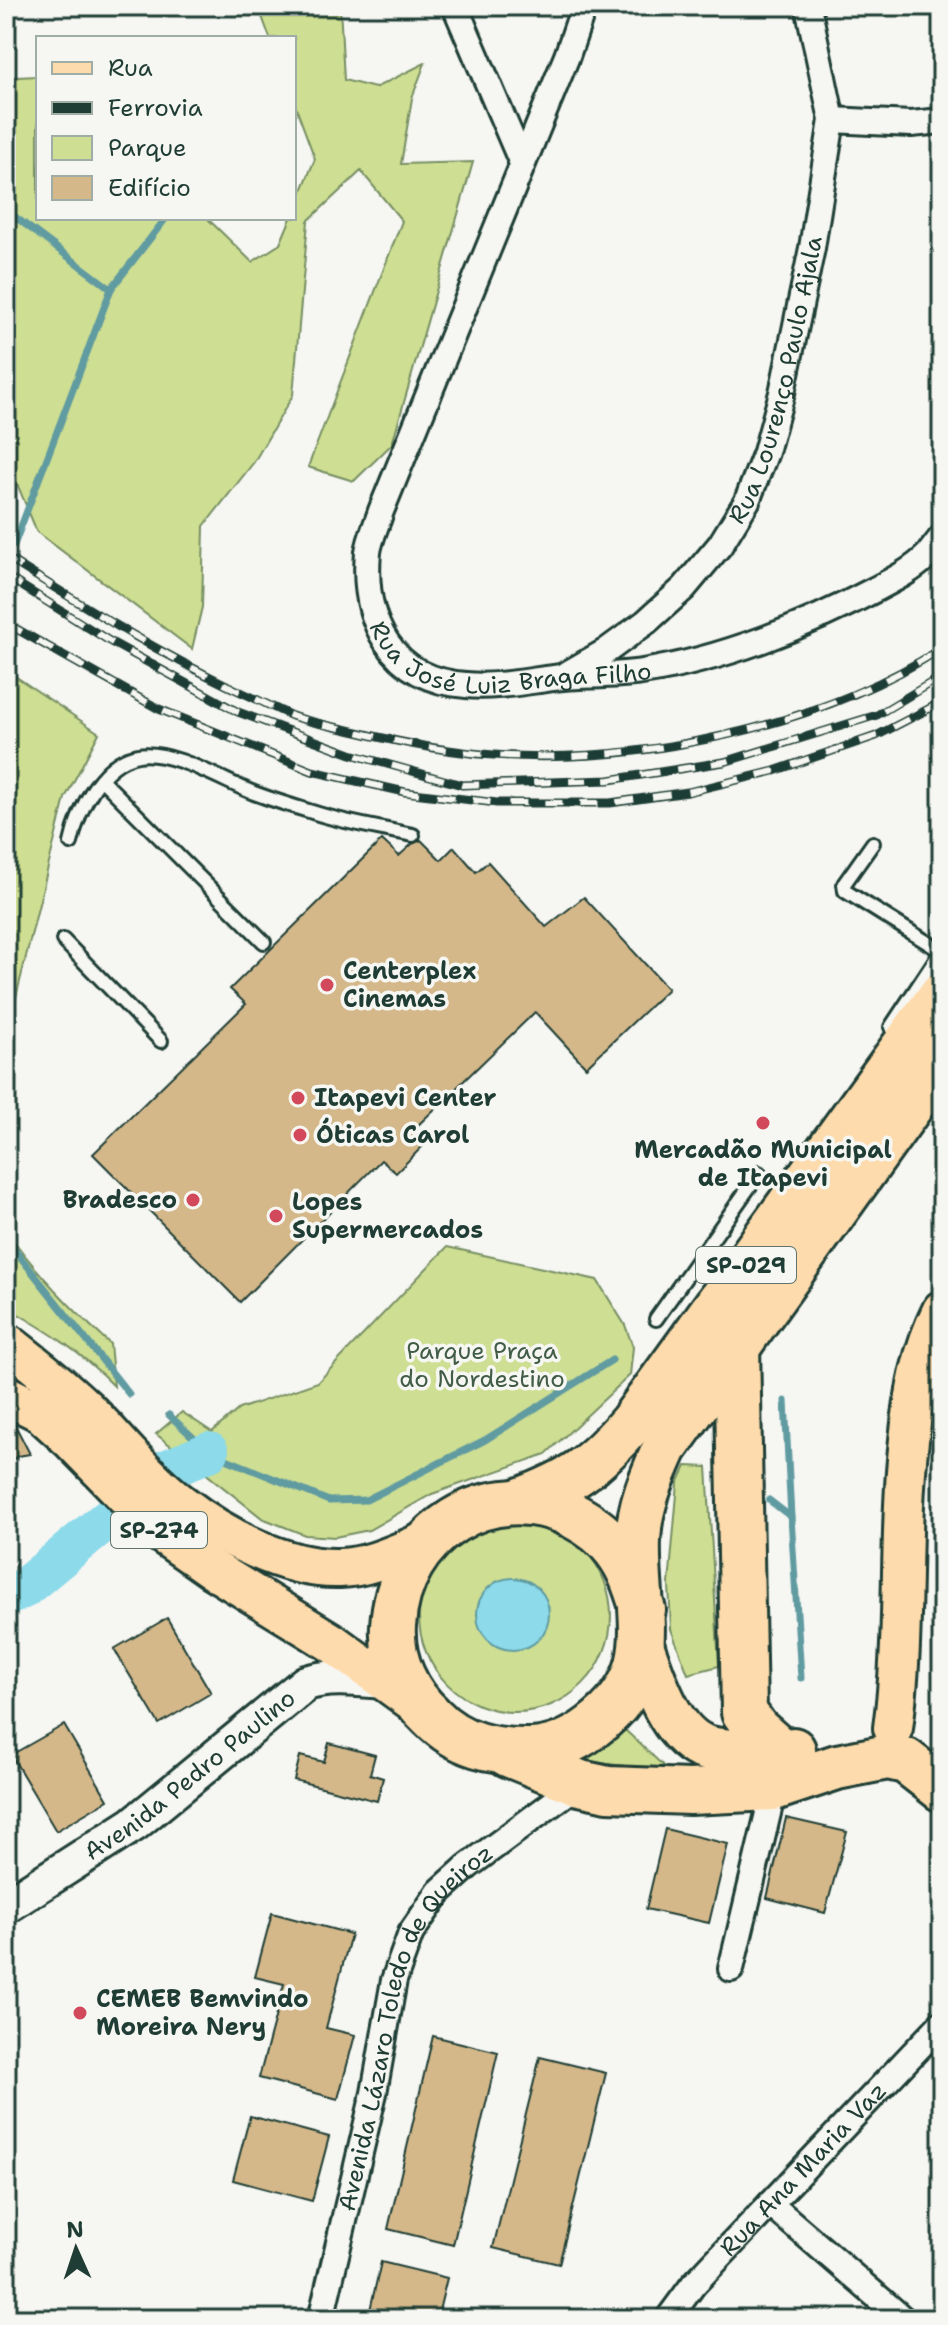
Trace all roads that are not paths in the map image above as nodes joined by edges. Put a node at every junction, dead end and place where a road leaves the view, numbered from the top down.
1 (455, 6) edge
2 (584, 6) edge
3 (808, 6) edge
4 (832, 120) junction
5 (942, 121) edge
6 (522, 163) junction
7 (942, 537) edge
8 (562, 677) junction
9 (101, 779) junction
10 (413, 835) dead end
11 (71, 843) dead end
12 (873, 843) dead end
13 (63, 940) dead end
14 (264, 942) dead end
15 (942, 965) edge
16 (883, 1040) dead end
17 (161, 1041) dead end
18 (942, 1062) edge
19 (855, 1091) dead end
20 (831, 1144) junction
21 (759, 1173) dead end
22 (942, 1310) edge
23 (656, 1319) dead end
24 (6, 1342) edge
25 (737, 1344) junction
26 (6, 1395) edge
27 (519, 1501) junction
28 (427, 1541) junction
29 (642, 1629) junction
30 (401, 1693) junction
31 (890, 1742) junction
32 (502, 1752) junction
33 (942, 1763) edge
34 (778, 1770) junction
35 (580, 1783) junction
36 (942, 1789) edge
37 (6, 1906) edge
38 (731, 1969) dead end
39 (942, 2023) edge
40 (770, 2204) junction
41 (321, 2319) edge
42 (668, 2319) edge
43 (903, 2319) edge

1 - 6 street
2 - 6 street, Rua José Luiz Braga Filho
3 - 4 street, Rua Lourenço Paulo Ajala
4 - 5 street
4 - 8 street, Rua Lourenço Paulo Ajala
6 - 8 street, Rua José Luiz Braga Filho
7 - 8 street, Rua José Luiz Braga Filho
9 - 10 lane
9 - 11 lane
9 - 14 lane
12 - 15 lane
13 - 17 lane
15 - 16 lane
15 - 20 highway, SP-029
18 - 25 highway, SP-029
19 - 20 lane
20 - 27 highway, SP-029
21 - 23 lane
22 - 31 main road
24 - 28 main road, SP-274
25 - 29 highway, SP-029
25 - 34 highway
26 - 30 main road, SP-274
27 - 28 highway, SP-029
27 - 29 highway, SP-029
28 - 30 highway, SP-029
29 - 32 highway, SP-029
29 - 34 highway, SP-029
30 - 32 highway, SP-029
30 - 37 main road, Avenida Pedro Paulino
31 - 33 highway
31 - 34 highway, SP-029
31 - 36 highway
32 - 35 highway, SP-029
34 - 35 highway, SP-029
34 - 38 street
35 - 41 street, Avenida Lázaro Toledo de Queiroz
39 - 40 street, Rua Ana Maria Vaz
40 - 42 street, Rua Ana Maria Vaz
40 - 43 street

